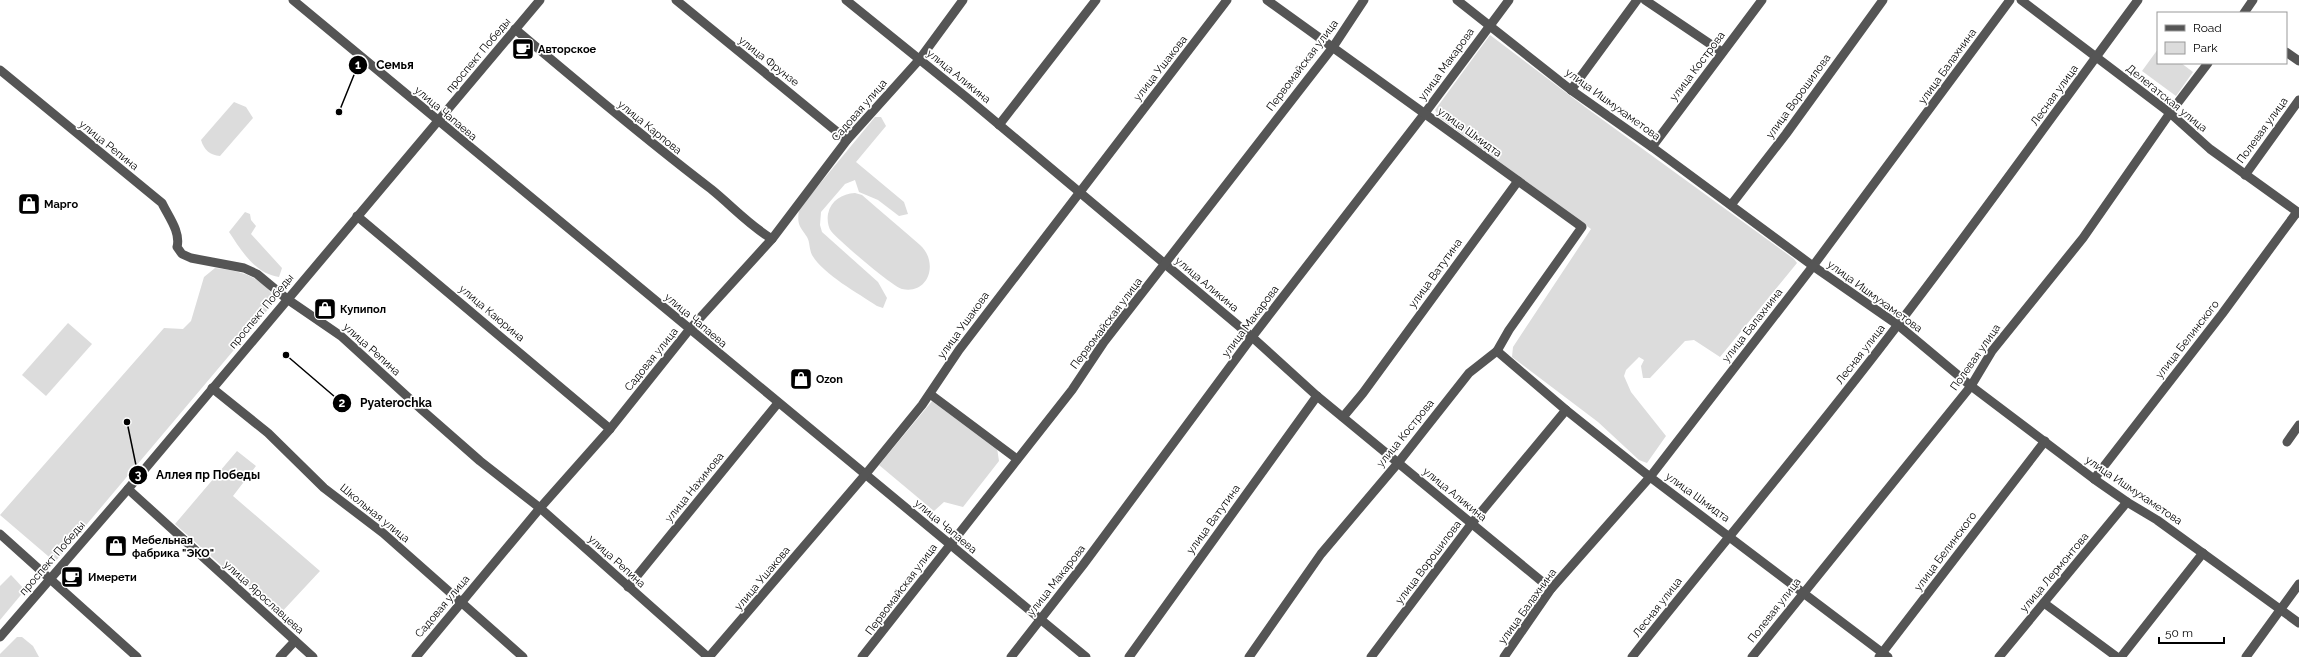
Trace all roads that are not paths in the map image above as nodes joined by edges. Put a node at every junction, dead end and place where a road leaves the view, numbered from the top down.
1 (292, 0) edge
2 (540, 0) edge
3 (676, 0) edge
4 (846, 0) edge
5 (963, 0) edge
6 (1096, 0) edge
7 (1227, 0) edge
8 (1267, 0) edge
9 (1364, 0) edge
10 (1457, 0) edge
11 (1508, 0) edge
12 (1637, 0) edge
13 (1645, 0) edge
14 (1762, 0) edge
15 (1883, 0) edge
16 (2010, 0) edge
17 (2020, 0) edge
18 (2138, 0) edge
19 (2253, 0) edge
20 (2245, 12) edge
21 (1490, 24) junction
22 (516, 29) junction
23 (1333, 47) junction
24 (1722, 52) junction
25 (2287, 53) edge
26 (2096, 57) junction
27 (919, 60) junction
28 (2299, 61) edge
29 (2207, 64) edge
30 (0, 70) edge
31 (1571, 90) junction
32 (2299, 100) edge
33 (1425, 113) junction
34 (2170, 113) junction
35 (437, 122) junction
36 (999, 125) junction
37 (847, 140) junction
38 (1652, 146) junction
39 (2245, 175) junction
40 (1518, 181) junction
41 (1079, 192) junction
42 (1731, 205) junction
43 (2298, 212) edge
44 (357, 216) junction
45 (1582, 227) joint
46 (772, 239) junction
47 (1166, 265) junction
48 (1813, 266) junction
49 (287, 298) junction
50 (1898, 325) junction
51 (690, 330) junction
52 (1252, 337) junction
53 (1497, 351) junction
54 (1970, 386) junction
55 (212, 388) junction
56 (930, 394) junction
57 (1317, 396) junction
58 (778, 403) junction
59 (1566, 410) junction
60 (1343, 417) junction
61 (2299, 425) edge
62 (610, 429) junction
63 (2045, 441) junction
64 (2287, 442) dead end
65 (1017, 459) junction
66 (1398, 463) junction
67 (865, 475) junction
68 (1650, 476) junction
69 (2094, 479) junction
70 (128, 489) junction
71 (2127, 502) junction
72 (540, 508) junction
73 (1472, 523) junction
74 (0, 534) edge
75 (1731, 536) junction
76 (950, 545) junction
77 (2203, 553) junction
78 (50, 578) junction
79 (2299, 584) edge
80 (628, 587) junction
81 (1551, 590) junction
82 (1804, 592) junction
83 (461, 602) junction
84 (2044, 603) junction
85 (2280, 609) junction
86 (1041, 620) junction
87 (2299, 623) edge
88 (0, 637) edge
89 (294, 641) junction
90 (1883, 656) edge
91 (136, 657) edge
92 (280, 657) edge
93 (313, 657) edge
94 (416, 657) edge
95 (523, 657) edge
96 (709, 657) edge
97 (862, 657) edge
98 (1011, 657) edge
99 (1086, 657) edge
100 (1129, 657) edge
101 (1249, 657) edge
102 (1372, 657) edge
103 (1504, 657) edge
104 (1632, 657) edge
105 (1752, 657) edge
106 (2000, 657) edge
107 (2117, 657) edge
108 (2121, 657) edge
109 (2246, 657) edge

1 - 35 street, улица Чапаева
2 - 22 street, проспект Победы
3 - 37 street, улица Фрунзе
4 - 27 street, улица Аликина
5 - 27 street, Садовая улица
6 - 36 street
7 - 41 street, улица Ушакова
8 - 23 street, улица Шмидта
9 - 23 street, Первомайская улица
10 - 21 street, улица Ишмухаметова
11 - 21 street, улица Макарова
12 - 31 street
13 - 24 street
14 - 24 street, улица Кострова
15 - 42 street, улица Ворошилова
16 - 48 street, улица Балахнина
17 - 26 street, Делегатская улица
18 - 26 street, Лесная улица
19 - 20 street
21 - 31 street, улица Ишмухаметова
21 - 33 street, улица Макарова
22 - 35 street, проспект Победы
22 - 46 street, улица Карпова
23 - 33 street, улица Шмидта
23 - 47 street, Первомайская улица
24 - 38 street, улица Кострова
25 - 28 street
26 - 34 street, Делегатская улица
26 - 50 street, Лесная улица
27 - 36 street, улица Аликина
27 - 37 street, Садовая улица
29 - 34 street, Полевая улица
30 - 49 street, улица Репина
31 - 38 street, улица Ишмухаметова
32 - 39 street, Полевая улица
33 - 40 street, улица Шмидта
33 - 52 street, улица Макарова
34 - 39 street, Делегатская улица
34 - 54 street, Полевая улица
35 - 44 street, проспект Победы
35 - 51 street, улица Чапаева
36 - 41 street, улица Аликина
37 - 46 street, Садовая улица
38 - 42 street, улица Ишмухаметова
39 - 43 street, Делегатская улица
40 - 45 street, улица Шмидта
40 - 60 street, улица Ватутина
41 - 47 street, улица Аликина
41 - 56 street, улица Ушакова
42 - 48 street, улица Ишмухаметова
43 - 69 street, улица Белинского
44 - 49 street, проспект Победы
44 - 62 street, улица Каюрина
45 - 53 street, улица Кострова
46 - 51 street, Садовая улица
47 - 52 street, улица Аликина
47 - 65 street, Первомайская улица
48 - 50 street, улица Ишмухаметова
48 - 68 street, улица Балахнина
49 - 55 street, проспект Победы
49 - 72 street, улица Репина
50 - 54 street, улица Ишмухаметова
50 - 75 street, Лесная улица
51 - 58 street, улица Чапаева
51 - 62 street, Садовая улица
52 - 57 street, улица Аликина
52 - 86 street, улица Макарова
53 - 59 street, улица Шмидта
53 - 66 street, улица Кострова
54 - 63 street, улица Ишмухаметова
54 - 82 street, Полевая улица
55 - 70 street, проспект Победы
55 - 83 street, Школьная улица
56 - 65 street
56 - 67 street, улица Ушакова
57 - 60 street, улица Аликина
57 - 100 street, улица Ватутина
58 - 67 street, улица Чапаева
58 - 80 street, улица Нахимова
59 - 68 street, улица Шмидта
59 - 73 street, улица Ворошилова
60 - 66 street, улица Аликина
61 - 64 street
62 - 72 street, Садовая улица
63 - 69 street, улица Ишмухаметова
63 - 90 street, улица Белинского
65 - 76 street, Первомайская улица
66 - 73 street, улица Аликина
66 - 101 street, улица Кострова
67 - 76 street, улица Чапаева
67 - 96 street, улица Ушакова
68 - 75 street, улица Шмидта
68 - 81 street, улица Балахнина
69 - 71 street, улица Ишмухаметова
70 - 78 street, проспект Победы
70 - 89 street, улица Ярославцева
71 - 77 street, улица Ишмухаметова
71 - 84 street, улица Лермонтова
72 - 80 street, улица Репина
72 - 83 street, Садовая улица
73 - 81 street, улица Аликина
73 - 102 street, улица Ворошилова
74 - 78 street
75 - 82 street, улица Шмидта
75 - 104 street, Лесная улица
76 - 86 street, улица Чапаева
76 - 97 street, Первомайская улица
77 - 85 street, улица Ишмухаметова
77 - 108 street
78 - 88 street, проспект Победы
78 - 91 street
79 - 85 street
80 - 96 street, улица Репина
81 - 103 street, улица Балахнина
82 - 90 street, улица Шмидта
82 - 105 street, Полевая улица
83 - 94 street, Садовая улица
83 - 95 street, Школьная улица
84 - 106 street, улица Лермонтова
84 - 107 street
85 - 87 street, улица Ишмухаметова
85 - 109 street
86 - 98 street, улица Макарова
86 - 99 street, улица Чапаева
89 - 92 street
89 - 93 street, улица Ярославцева

